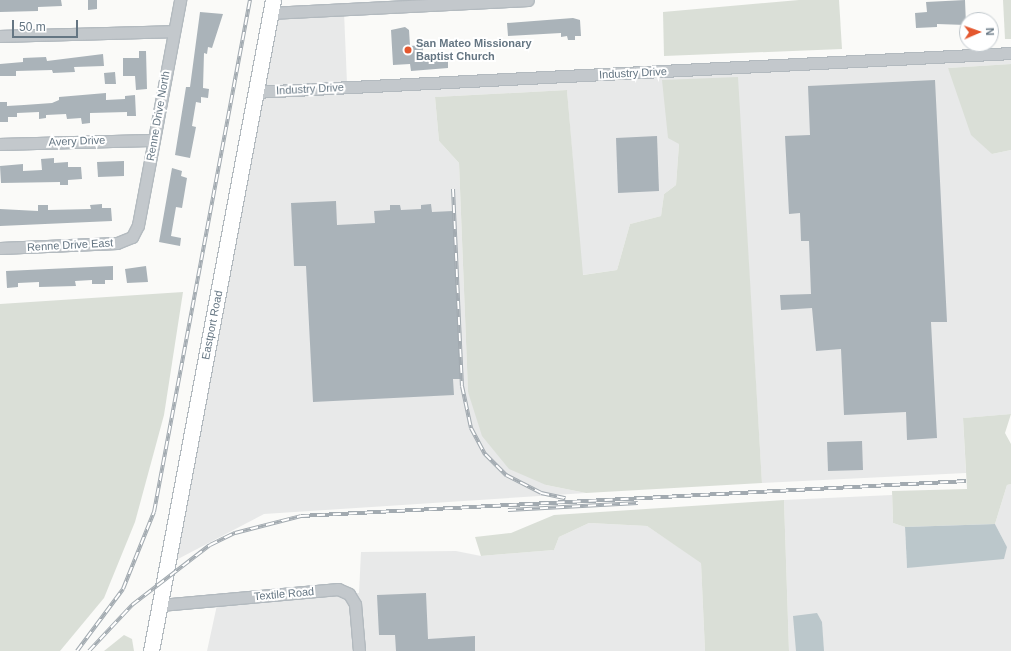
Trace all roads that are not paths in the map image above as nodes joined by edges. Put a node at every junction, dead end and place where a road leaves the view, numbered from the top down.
1 (180, 0) edge
2 (528, 0) edge
3 (271, 6) edge
4 (174, 31) junction
5 (0, 36) edge
6 (1011, 53) edge
7 (255, 92) junction
8 (154, 140) junction
9 (0, 144) edge
10 (136, 231) joint
11 (0, 248) edge
12 (160, 605) junction
13 (151, 651) edge
14 (359, 651) edge

1 - 4 street, Renne Drive North
2 - 3 street
3 - 7 street, Eastport Road
4 - 5 street
4 - 8 street, Renne Drive North
6 - 7 street, Industry Drive
7 - 12 street, Eastport Road
8 - 9 street, Avery Drive
8 - 10 street, Renne Drive North
10 - 11 street, Renne Drive East
12 - 13 street, Eastport Road
12 - 14 street, Textile Road

